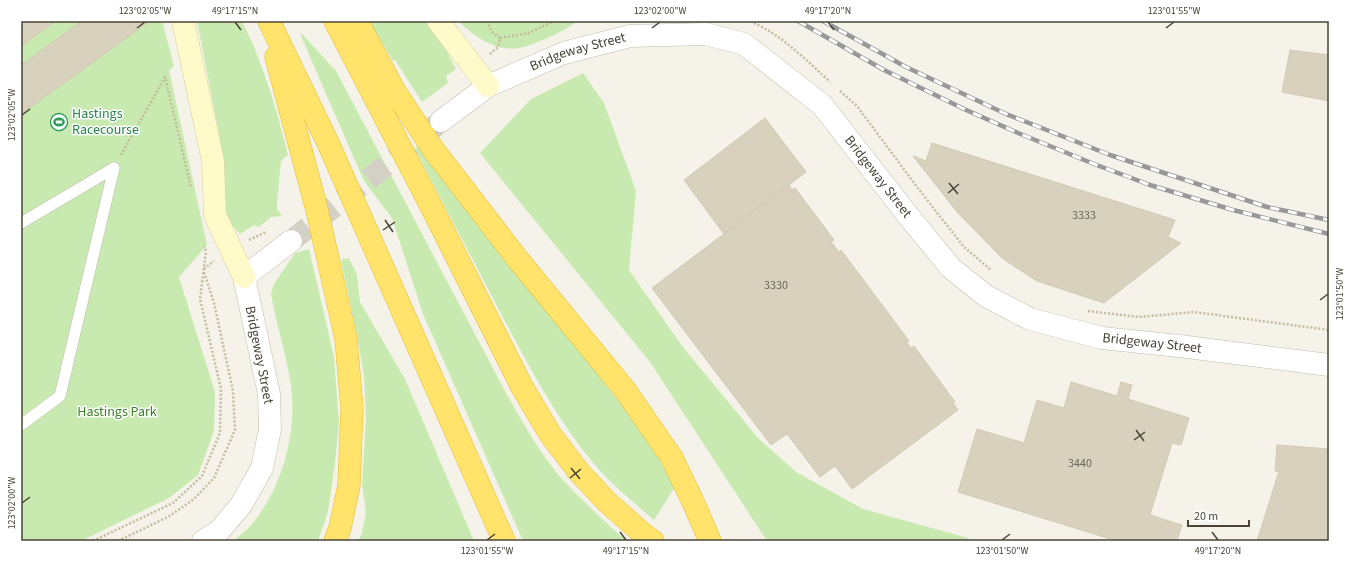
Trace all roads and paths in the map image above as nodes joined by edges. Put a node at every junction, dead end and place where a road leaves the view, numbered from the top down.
1 (183, 21) edge
2 (267, 21) edge
3 (335, 21) edge
4 (357, 21) edge
5 (438, 21) edge
6 (487, 21) edge
7 (554, 21) edge
8 (748, 21) edge
9 (500, 38) junction
10 (498, 47) dead end
11 (488, 86) junction
12 (441, 121) tunnel mouth
13 (114, 168) junction
14 (192, 190) dead end
15 (21, 223) edge
16 (291, 241) tunnel mouth
17 (204, 243) dead end
18 (216, 259) dead end
19 (203, 270) junction
20 (996, 275) dead end
21 (244, 277) junction
22 (1087, 311) dead end
23 (1329, 330) edge
24 (1329, 365) edge
25 (21, 425) edge
26 (93, 541) edge
27 (118, 541) edge
28 (203, 541) edge
29 (335, 541) edge
30 (504, 541) edge
31 (653, 541) edge
32 (710, 541) edge

1 - 21 main road
2 - 29 highway
2 - 30 highway
3 - 31 highway
4 - 32 highway
5 - 11 main road
6 - 9 path
7 - 9 path
8 - 20 path
9 - 10 path
11 - 12 street, Bridgeway Street
11 - 24 street, Bridgeway Street
13 - 14 path
13 - 15 lane
13 - 25 lane
16 - 21 street
17 - 19 path
18 - 19 path
19 - 26 path
19 - 27 path
21 - 28 street, Bridgeway Street
22 - 23 path

